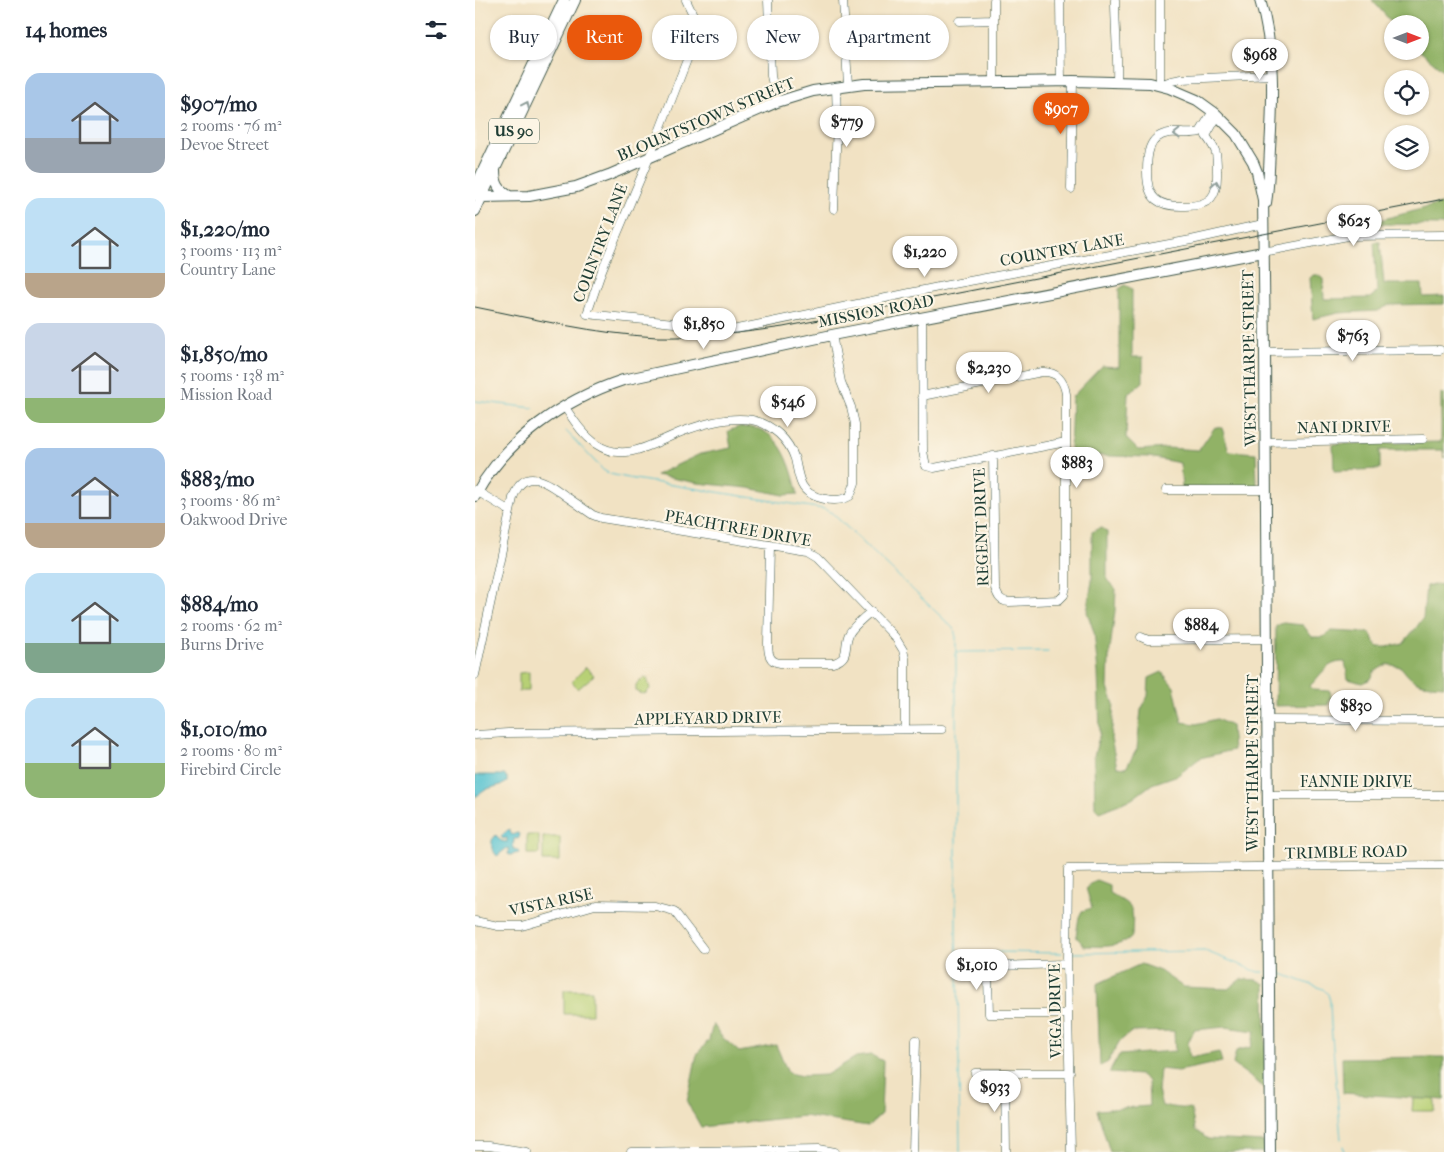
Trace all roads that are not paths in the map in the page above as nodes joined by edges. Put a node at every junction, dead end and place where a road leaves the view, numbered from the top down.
1 (564, 0) edge
2 (575, 0) edge
3 (686, 0) edge
4 (768, 0) edge
5 (843, 0) edge
6 (993, 0) edge
7 (1060, 0) edge
8 (1115, 0) edge
9 (1160, 0) edge
10 (1260, 0) edge
11 (563, 14) junction
12 (994, 20) junction
13 (959, 21) dead end
14 (1272, 74) junction
15 (1061, 81) junction
16 (1073, 81) junction
17 (1117, 81) junction
18 (995, 82) junction
19 (848, 85) junction
20 (1160, 85) junction
21 (836, 87) junction
22 (777, 102) junction
23 (1215, 113) junction
24 (1205, 129) junction
25 (649, 158) junction
26 (1269, 160) junction
27 (495, 170) junction
28 (1257, 172) junction
29 (475, 188) edge
30 (1071, 189) dead end
31 (479, 196) edge
32 (509, 196) junction
33 (833, 209) dead end
34 (475, 211) edge
35 (1263, 224) junction
36 (1444, 234) edge
37 (1263, 252) junction
38 (921, 318) junction
39 (832, 335) junction
40 (1440, 350) dead end
41 (1265, 352) junction
42 (922, 396) junction
43 (564, 406) junction
44 (1423, 439) dead end
45 (1066, 442) junction
46 (1265, 442) junction
47 (993, 456) junction
48 (1166, 490) dead end
49 (1266, 490) junction
50 (476, 492) edge
51 (509, 511) junction
52 (770, 545) junction
53 (871, 611) junction
54 (1141, 637) dead end
55 (1267, 639) junction
56 (475, 675) edge
57 (1267, 720) junction
58 (1444, 720) edge
59 (905, 729) junction
60 (942, 729) dead end
61 (475, 735) edge
62 (1267, 795) junction
63 (1444, 795) edge
64 (1444, 865) edge
65 (1268, 867) junction
66 (1068, 869) joint
67 (475, 921) edge
68 (703, 949) dead end
69 (1067, 964) junction
70 (1068, 1014) junction
71 (916, 1040) dead end
72 (975, 1073) dead end
73 (1005, 1073) junction
74 (1070, 1073) junction
75 (475, 1146) edge
76 (701, 1151) edge
77 (773, 1151) edge
78 (527, 1152) edge
79 (631, 1152) edge
80 (835, 1152) edge
81 (913, 1152) edge
82 (1006, 1152) edge
83 (1071, 1152) edge
84 (1270, 1152) edge

1 - 11 main road, US 90
2 - 11 main road, US 90
3 - 25 street
4 - 22 street
5 - 19 street
6 - 12 street
7 - 15 street
8 - 17 street
9 - 20 street
10 - 14 main road
27 -> 11 main road, US 90
11 - 29 main road, US 90
12 - 13 street
12 - 18 street
14 - 20 street, BLOUNTSTOWN STREET
14 - 26 main road
15 - 16 main road, BLOUNTSTOWN STREET
15 - 18 main road, BLOUNTSTOWN STREET
16 - 17 main road, BLOUNTSTOWN STREET
16 - 30 street
17 - 20 main road, BLOUNTSTOWN STREET
18 - 19 main road, BLOUNTSTOWN STREET
19 - 21 main road, BLOUNTSTOWN STREET
20 - 23 main road
21 - 22 main road, BLOUNTSTOWN STREET
21 - 33 street
22 - 25 main road, BLOUNTSTOWN STREET
23 - 24 street
23 - 28 main road
24 -> 24 street
25 - 32 main road, BLOUNTSTOWN STREET
25 - 35 street, COUNTRY LANE
26 - 28 main road
26 - 35 main road
27 - 31 main road, US 90
27 - 32 main road
28 - 35 main road
31 - 32 main road, BLOUNTSTOWN STREET
31 - 34 main road, US 90
35 - 37 main road, WEST THARPE STREET
36 - 37 street, MISSION ROAD
37 - 38 main road, MISSION ROAD
37 - 41 main road, WEST THARPE STREET
38 - 39 main road, MISSION ROAD
38 - 42 street
39 - 43 main road, MISSION ROAD
39 - 43 street
40 - 41 street
41 - 46 main road, WEST THARPE STREET
42 - 45 street
42 - 47 street
43 - 50 main road, MISSION ROAD
44 - 46 street, NANI DRIVE
45 - 47 street
45 - 47 street, REGENT DRIVE
46 - 49 main road, WEST THARPE STREET
48 - 49 street
49 - 55 main road, WEST THARPE STREET
50 - 51 street
51 - 52 street, PEACHTREE DRIVE
51 - 56 street
52 - 53 street, PEACHTREE DRIVE
52 - 53 street
53 - 59 street, PEACHTREE DRIVE
54 - 55 street
55 - 57 main road, WEST THARPE STREET
57 - 58 street
57 - 62 main road, WEST THARPE STREET
59 - 60 street, APPLEYARD DRIVE
59 - 61 street, APPLEYARD DRIVE
62 - 63 street, FANNIE DRIVE
62 - 65 main road, WEST THARPE STREET
64 - 65 street, TRIMBLE ROAD
65 - 66 street, TRIMBLE ROAD
65 - 84 main road, WEST THARPE STREET
66 - 69 street, VEGA DRIVE
67 - 68 street, VISTA RISE
69 - 70 street, VEGA DRIVE
69 - 70 street
70 - 74 street, VEGA DRIVE
71 - 81 street
72 - 73 street
73 - 74 street
73 - 82 street
74 - 83 street, VEGA DRIVE
75 - 78 street
76 - 77 street
76 - 79 street
77 - 80 street

